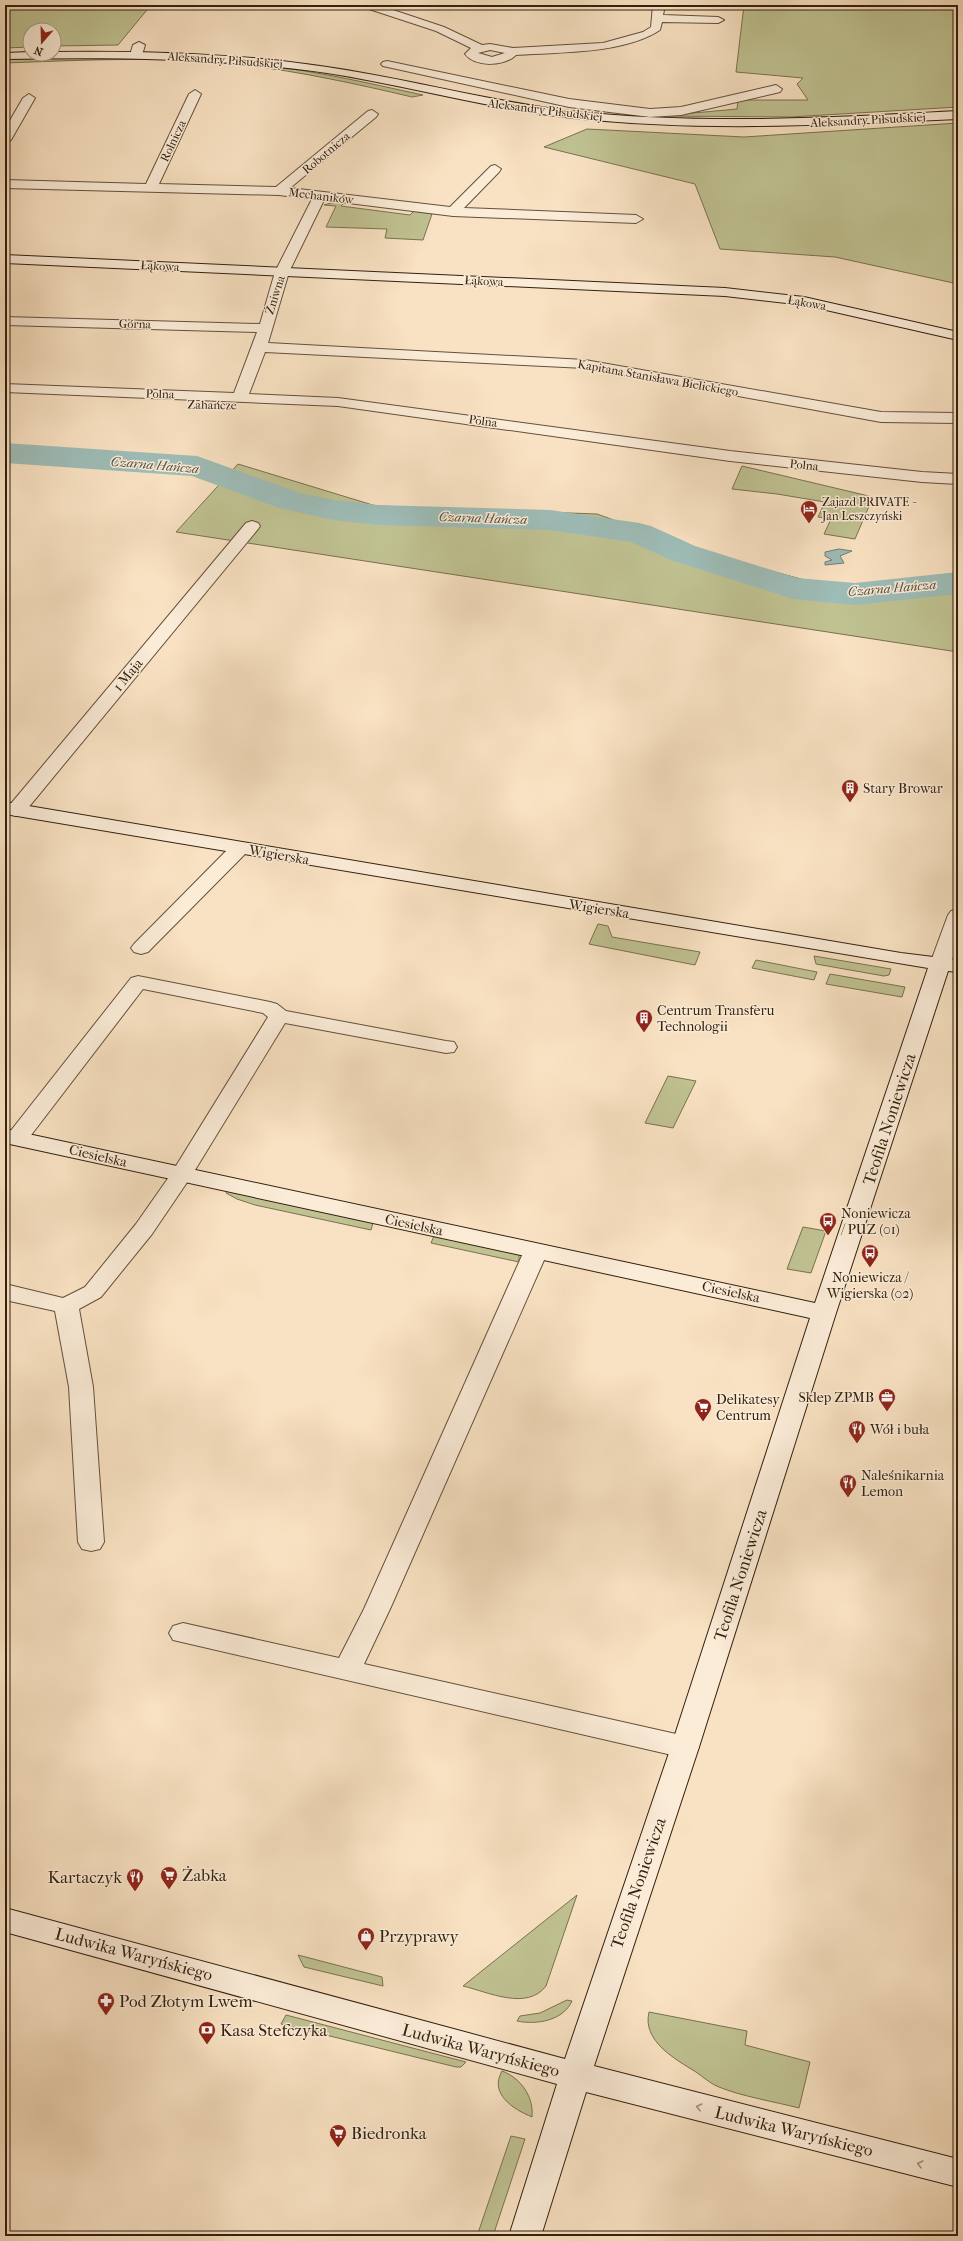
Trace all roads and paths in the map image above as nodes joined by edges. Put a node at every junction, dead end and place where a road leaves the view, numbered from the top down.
1 (367, 5) edge
2 (659, 5) edge
3 (657, 18) junction
4 (718, 20) dead end
5 (480, 53) junction
6 (5, 56) edge
7 (387, 64) dead end
8 (443, 76) junction
9 (418, 88) junction
10 (776, 89) dead end
11 (195, 94) dead end
12 (29, 98) dead end
13 (372, 114) dead end
14 (958, 115) edge
15 (5, 140) edge
16 (495, 169) dead end
17 (5, 184) edge
18 (151, 187) junction
19 (279, 191) junction
20 (320, 196) junction
21 (453, 212) junction
22 (636, 219) dead end
23 (5, 259) edge
24 (282, 272) junction
25 (5, 321) edge
26 (264, 328) junction
27 (958, 336) edge
28 (260, 347) junction
29 (5, 388) edge
30 (240, 397) junction
31 (29, 404) dead end
32 (418, 412) junction
33 (958, 418) edge
34 (958, 479) edge
35 (252, 526) dead end
36 (9, 814) edge
37 (240, 848) junction
38 (958, 915) edge
39 (141, 948) dead end
40 (949, 965) edge
41 (279, 1016) junction
42 (446, 1047) dead end
43 (11, 1137) edge
44 (181, 1175) junction
45 (536, 1251) junction
46 (5, 1292) edge
47 (66, 1306) junction
48 (824, 1312) junction
49 (91, 1542) dead end
50 (183, 1633) dead end
51 (347, 1670) junction
52 (685, 1747) junction
53 (5, 1920) edge
54 (574, 2075) junction
55 (958, 2173) edge
56 (524, 2236) edge

1 - 5 street
2 - 3 street
3 - 4 street
3 - 5 street
5 - 8 street
6 - 9 street, Aleksandry Piłsudskiej
7 - 8 street
8 - 9 street
8 - 10 street
9 - 14 street, Aleksandry Piłsudskiej
11 - 18 street, Rolnicza
12 - 15 street
13 - 19 street, Robotnicza
16 - 21 street
17 - 18 street, Mechaników
18 - 19 street, Mechaników
19 - 20 street, Mechaników
20 - 21 street, Mechaników
20 - 24 street, Żniwna
21 - 22 street, Mechaników
23 - 24 street, Łąkowa
24 - 26 street, Żniwna
24 - 27 street, Łąkowa
25 - 26 street, Górna
26 - 28 street, Żniwna
28 - 30 street, Żniwna
28 - 33 street, Kapitana Stanisława Bielickiego
29 - 30 street, Polna
30 - 32 street, Polna
31 - 32 street, Zahańcze
32 - 34 street, Polna
35 - 36 street, 1 Maja
36 - 37 street, Wigierska
37 - 39 street, Wigierska
37 - 40 street, Wigierska
38 - 40 street, Teofila Noniewicza
40 - 48 street, Teofila Noniewicza
41 - 42 street
41 - 43 street
41 - 44 street
43 - 44 street, Ciesielska
44 - 45 street, Ciesielska
44 - 47 street
45 - 48 street, Ciesielska
45 - 51 street
46 - 47 street
47 - 49 street
48 - 52 street, Teofila Noniewicza
50 - 51 street
51 - 52 street
52 - 54 street, Teofila Noniewicza
53 - 54 street, Ludwika Waryńskiego
55 -> 54 street, Ludwika Waryńskiego
54 - 56 street, Teofila Noniewicza

